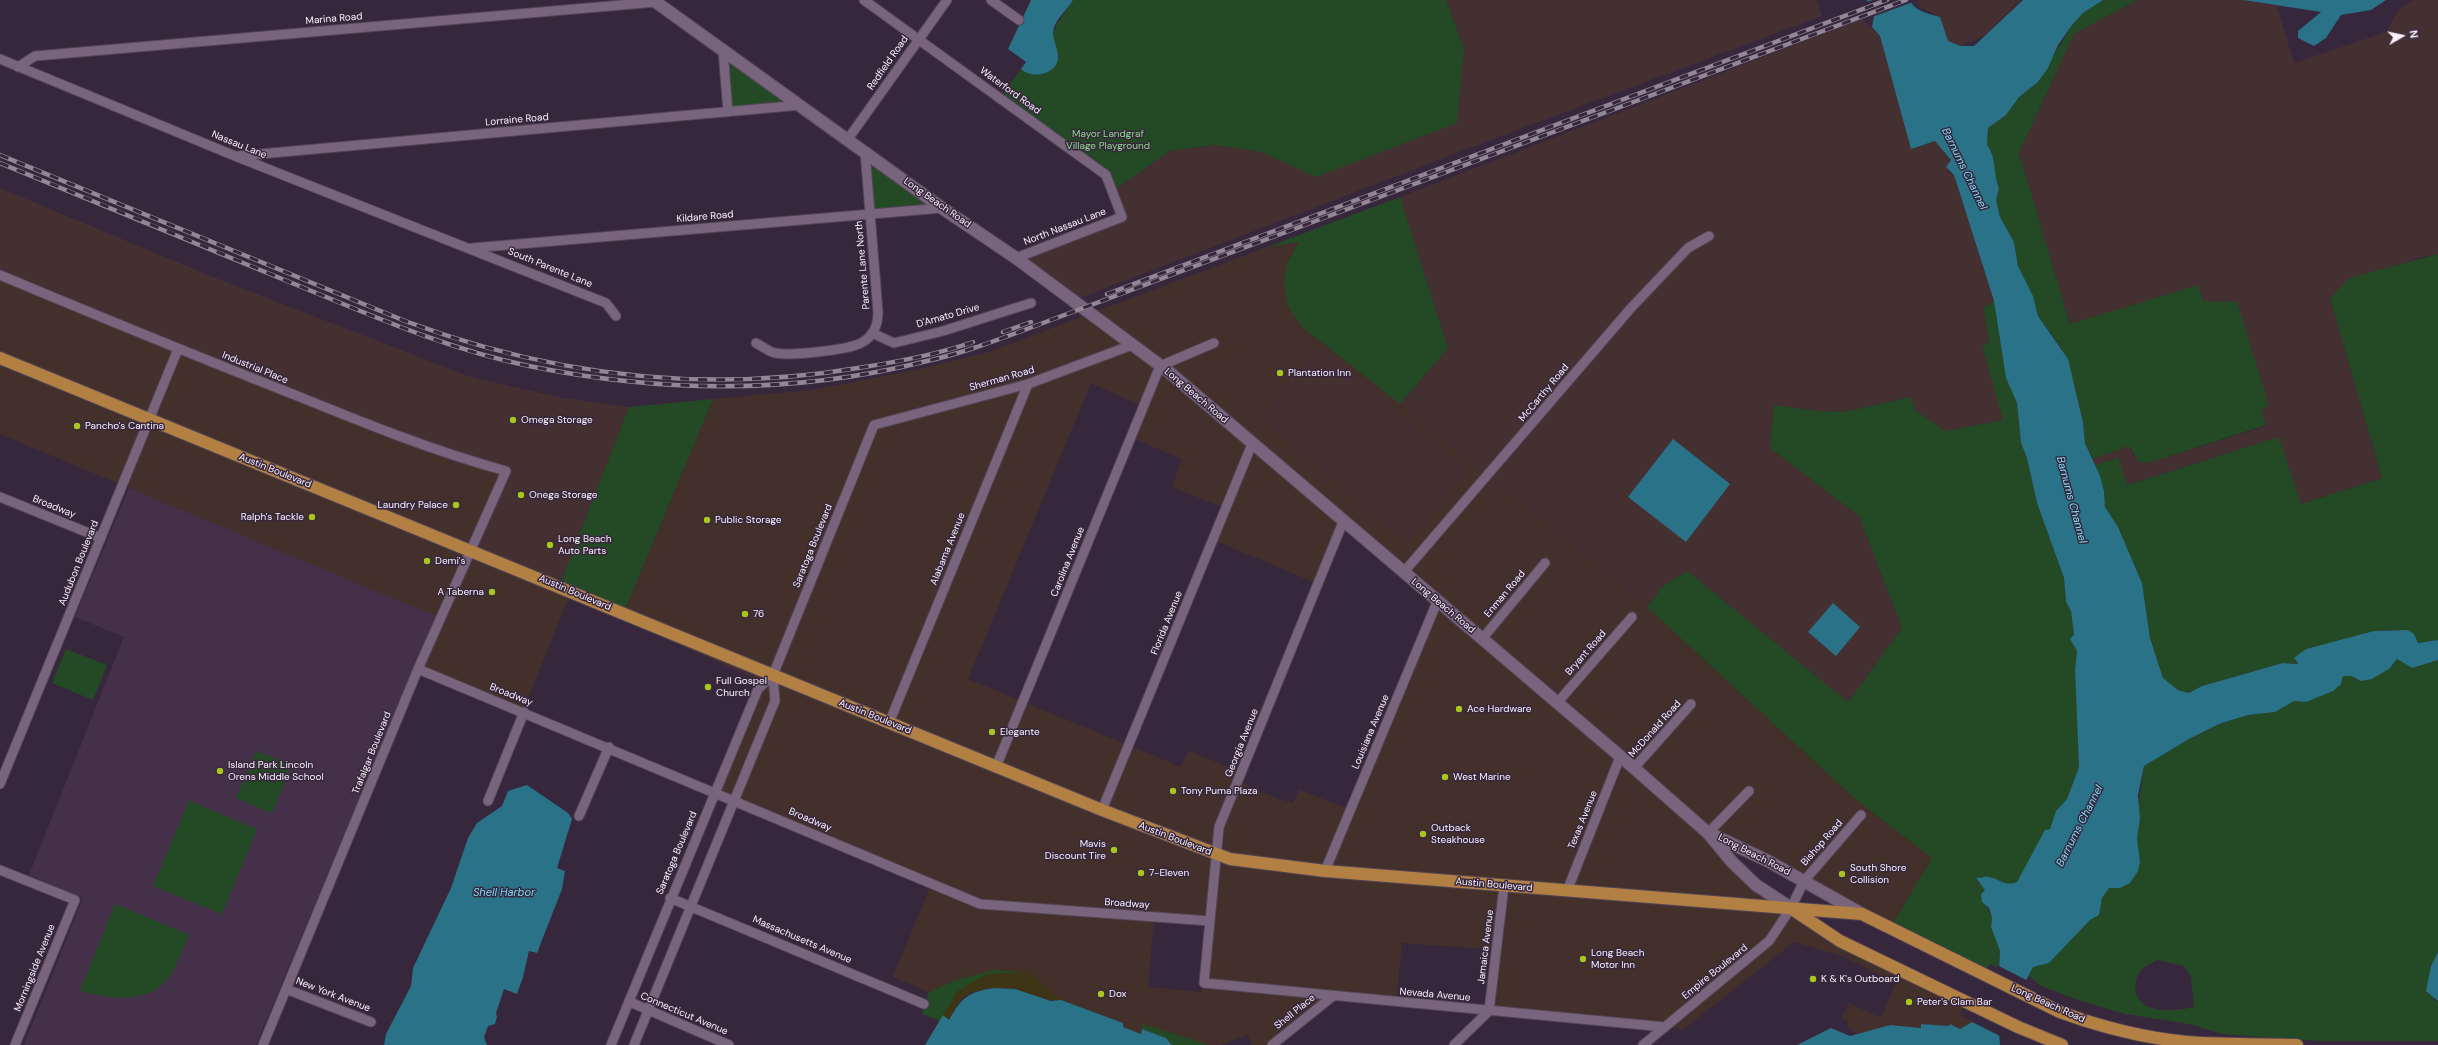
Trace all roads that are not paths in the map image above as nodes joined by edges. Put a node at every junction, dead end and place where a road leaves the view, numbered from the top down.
1 (864, 0) edge
2 (947, 0) edge
3 (991, 0) edge
4 (654, 1) edge
5 (583, 4) edge
6 (1019, 20) dead end
7 (919, 39) junction
8 (723, 50) junction
9 (0, 59) edge
10 (18, 67) junction
11 (800, 105) junction
12 (728, 112) junction
13 (848, 139) junction
14 (865, 151) junction
15 (235, 156) junction
16 (942, 208) junction
17 (870, 214) junction
18 (1122, 217) joint
19 (1709, 236) dead end
20 (471, 248) junction
21 (1016, 258) junction
22 (0, 275) edge
23 (1031, 303) dead end
24 (616, 316) dead end
25 (872, 333) junction
26 (756, 343) dead end
27 (1214, 343) dead end
28 (1132, 345) junction
29 (178, 349) junction
30 (0, 358) edge
31 (1160, 366) junction
32 (1028, 384) junction
33 (149, 419) junction
34 (874, 425) joint
35 (1252, 444) junction
36 (506, 471) joint
37 (0, 497) edge
38 (1344, 522) junction
39 (101, 538) junction
40 (471, 550) junction
41 (1545, 563) dead end
42 (1403, 573) junction
43 (1437, 602) junction
44 (1632, 617) dead end
45 (1482, 639) junction
46 (418, 669) junction
47 (773, 675) junction
48 (1557, 703) junction
49 (1691, 704) dead end
50 (524, 712) junction
51 (889, 723) junction
52 (608, 747) junction
53 (1620, 757) junction
54 (996, 767) junction
55 (1634, 768) junction
56 (0, 784) edge
57 (1748, 791) dead end
58 (715, 792) junction
59 (734, 800) junction
60 (488, 801) dead end
61 (1102, 810) junction
62 (1861, 815) dead end
63 (579, 816) dead end
64 (1708, 833) junction
65 (1216, 855) junction
66 (0, 870) edge
67 (1325, 871) junction
68 (1804, 880) junction
69 (1504, 886) junction
70 (1567, 891) junction
71 (670, 898) junction
72 (692, 906) junction
73 (1791, 908) junction
74 (1862, 914) junction
75 (1210, 921) junction
76 (1204, 983) joint
77 (286, 988) junction
78 (1333, 996) junction
79 (630, 1002) junction
80 (924, 1004) dead end
81 (648, 1011) junction
82 (1489, 1011) junction
83 (371, 1022) dead end
84 (1665, 1027) junction
85 (15, 1045) edge
86 (263, 1045) edge
87 (611, 1045) edge
88 (634, 1045) edge
89 (729, 1045) edge
90 (1272, 1045) edge
91 (1454, 1045) edge
92 (1643, 1045) edge
93 (2062, 1045) edge
94 (2297, 1045) edge

1 - 7 street, Waterford Road
2 - 7 street, Redfield Road
3 - 6 street
4 - 5 street, Marina Road
4 - 8 main road, Long Beach Road
5 - 10 street, Marina Road
7 - 13 street, Redfield Road
7 - 18 street, Waterford Road
8 - 11 main road, Long Beach Road
8 - 12 street
9 - 10 street, Nassau Lane
10 - 15 street, Nassau Lane
11 - 12 street, Lorraine Road
11 - 13 main road, Long Beach Road
12 - 15 street, Lorraine Road
13 - 14 main road, Long Beach Road
14 - 16 main road, Long Beach Road
14 - 17 street, Parente Lane North
15 - 20 street, Nassau Lane
16 - 17 street, Kildare Road
16 - 21 main road, Long Beach Road
17 - 20 street, Kildare Road
17 - 25 street, Parente Lane North
18 - 21 street, North Nassau Lane
19 - 42 street, McCarthy Road
20 - 24 street, South Parente Lane
21 - 28 main road, Long Beach Road
22 - 29 street, Industrial Place
23 - 25 street, D'Amato Drive
25 - 26 street
27 - 31 street
28 - 31 main road, Long Beach Road
28 - 32 street, Sherman Road
29 - 33 street, Audubon Boulevard
29 - 36 street, Industrial Place
30 - 33 main road, Austin Boulevard
31 - 35 main road, Long Beach Road
31 - 54 street, Carolina Avenue
32 - 34 street, Sherman Road
32 - 51 street, Alabama Avenue
33 - 39 street, Audubon Boulevard
33 - 40 main road, Austin Boulevard
34 - 47 street, Saratoga Boulevard
35 - 38 main road, Long Beach Road
35 - 61 street, Florida Avenue
36 - 40 street, Trafalgar Boulevard
37 - 39 street, Broadway
38 - 42 main road, Long Beach Road
38 - 65 street, Georgia Avenue
39 - 56 street, Audubon Boulevard
40 - 46 street, Trafalgar Boulevard
40 - 47 main road, Austin Boulevard
41 - 45 street, Enman Road
42 - 43 main road, Long Beach Road
43 - 45 main road, Long Beach Road
43 - 67 street, Louisiana Avenue
44 - 48 street, Bryant Road
45 - 48 main road, Long Beach Road
46 - 50 street, Broadway
46 - 77 street, Trafalgar Boulevard
47 - 51 main road, Austin Boulevard
47 - 58 street, Saratoga Boulevard
47 - 59 street, Saratoga Boulevard
48 - 53 main road, Long Beach Road
49 - 55 street, McDonald Road
50 - 52 street, Broadway
50 - 60 street
51 - 54 main road, Austin Boulevard
52 - 58 street, Broadway
52 - 63 street
53 - 55 main road, Long Beach Road
53 - 70 street, Texas Avenue
54 - 61 main road, Austin Boulevard
55 - 64 main road, Long Beach Road
57 - 64 street
58 - 59 street, Broadway
58 - 71 street, Saratoga Boulevard
59 - 72 street, Saratoga Boulevard
59 - 75 street, Broadway
61 - 65 main road, Austin Boulevard
62 - 68 street, Bishop Road
64 - 68 main road, Long Beach Road
64 - 73 main road, Long Beach Road
65 - 67 main road, Austin Boulevard
65 - 75 street, Georgia Avenue
66 - 85 street, Morningside Avenue
67 - 69 main road, Austin Boulevard
68 - 73 street, Bishop Road
68 - 74 main road, Long Beach Road
69 - 70 main road, Austin Boulevard
69 - 82 street, Jamaica Avenue
70 - 73 main road, Austin Boulevard
71 - 72 street, Massachusetts Avenue
71 - 79 street, Saratoga Boulevard
72 - 80 street, Massachusetts Avenue
72 - 81 street, Saratoga Boulevard
73 - 74 main road, Long Beach Road
73 - 84 street, Empire Boulevard
73 - 93 main road, Long Beach Road
74 - 94 main road, Long Beach Road
75 - 76 street, Georgia Avenue
76 - 78 street, Nevada Avenue
77 - 83 street, New York Avenue
77 - 86 street, Trafalgar Boulevard
78 - 82 street, Nevada Avenue
78 - 90 street, Shell Place
79 - 81 street, Connecticut Avenue
79 - 87 street, Saratoga Boulevard
81 - 88 street, Saratoga Boulevard
81 - 89 street, Connecticut Avenue
82 - 84 street, Nevada Avenue
82 - 91 street
84 - 92 street, Empire Boulevard

